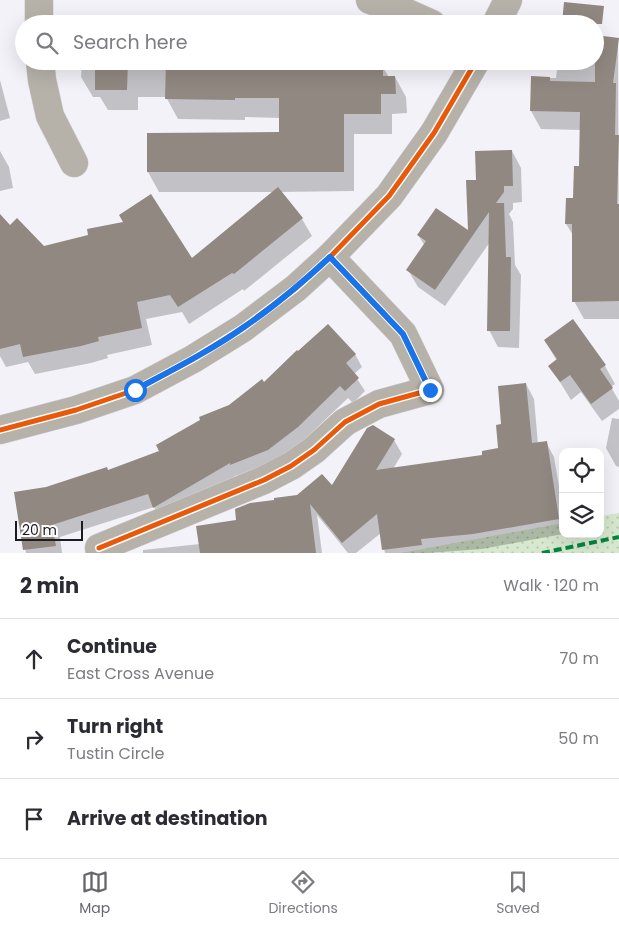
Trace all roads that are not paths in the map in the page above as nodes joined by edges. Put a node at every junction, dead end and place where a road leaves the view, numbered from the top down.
1 (39, 0) edge
2 (370, 0) edge
3 (508, 0) edge
4 (39, 15) edge
5 (413, 15) edge
6 (500, 15) edge
7 (41, 70) edge
8 (471, 70) edge
9 (74, 163) dead end
10 (330, 257) junction
11 (0, 430) edge
12 (99, 548) dead end

1 - 4 street
2 - 5 street
3 - 6 street
7 - 9 street
8 - 10 street
10 - 11 street
10 - 12 street

